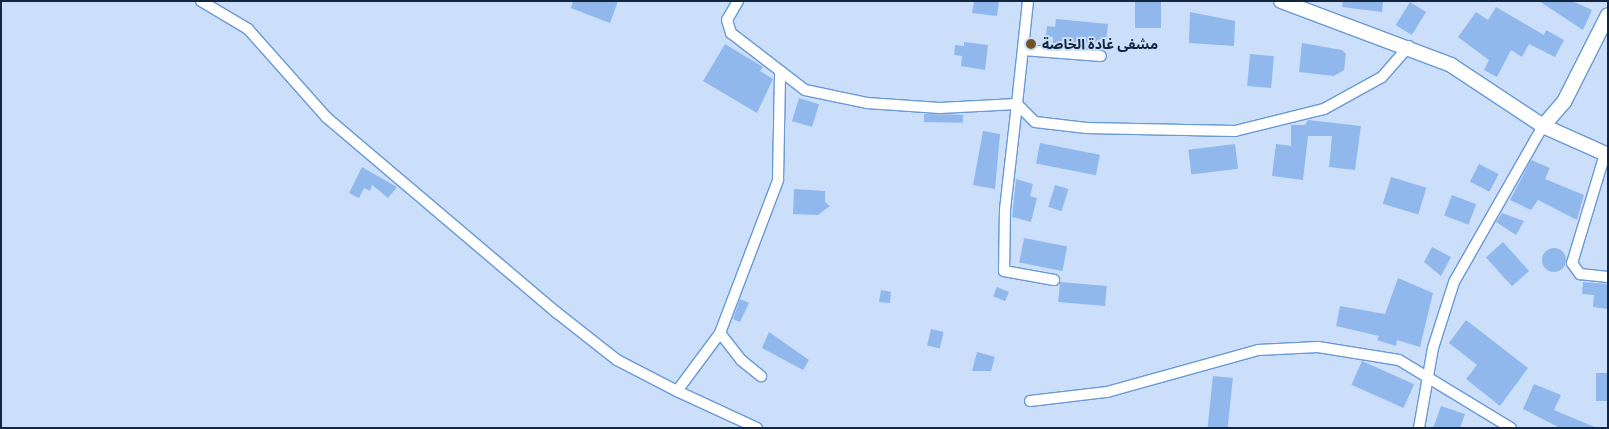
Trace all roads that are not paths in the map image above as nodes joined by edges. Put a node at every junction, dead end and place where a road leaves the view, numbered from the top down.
1 (201, 1) edge
2 (738, 1) edge
3 (1028, 1) edge
4 (1281, 1) edge
5 (1608, 15) edge
6 (1409, 46) junction
7 (1023, 50) junction
8 (1101, 56) dead end
9 (780, 71) junction
10 (1017, 104) junction
11 (1543, 126) junction
12 (1606, 155) edge
13 (1608, 276) edge
14 (1054, 280) dead end
15 (720, 332) junction
16 (761, 376) dead end
17 (1428, 379) junction
18 (677, 392) junction
19 (1030, 401) dead end
20 (757, 428) edge
21 (1419, 428) edge
22 (1511, 428) edge

1 - 18 street
2 - 9 street
3 - 7 street
4 - 6 main road
5 - 11 main road
6 - 10 street
6 - 11 main road
7 - 8 street
7 - 10 street
9 - 10 street
9 - 15 street
10 - 14 street
11 - 12 main road
11 - 17 street
12 - 13 street
15 - 16 street
15 - 18 street
17 - 19 street
17 - 21 street
17 - 22 street
18 - 20 street

